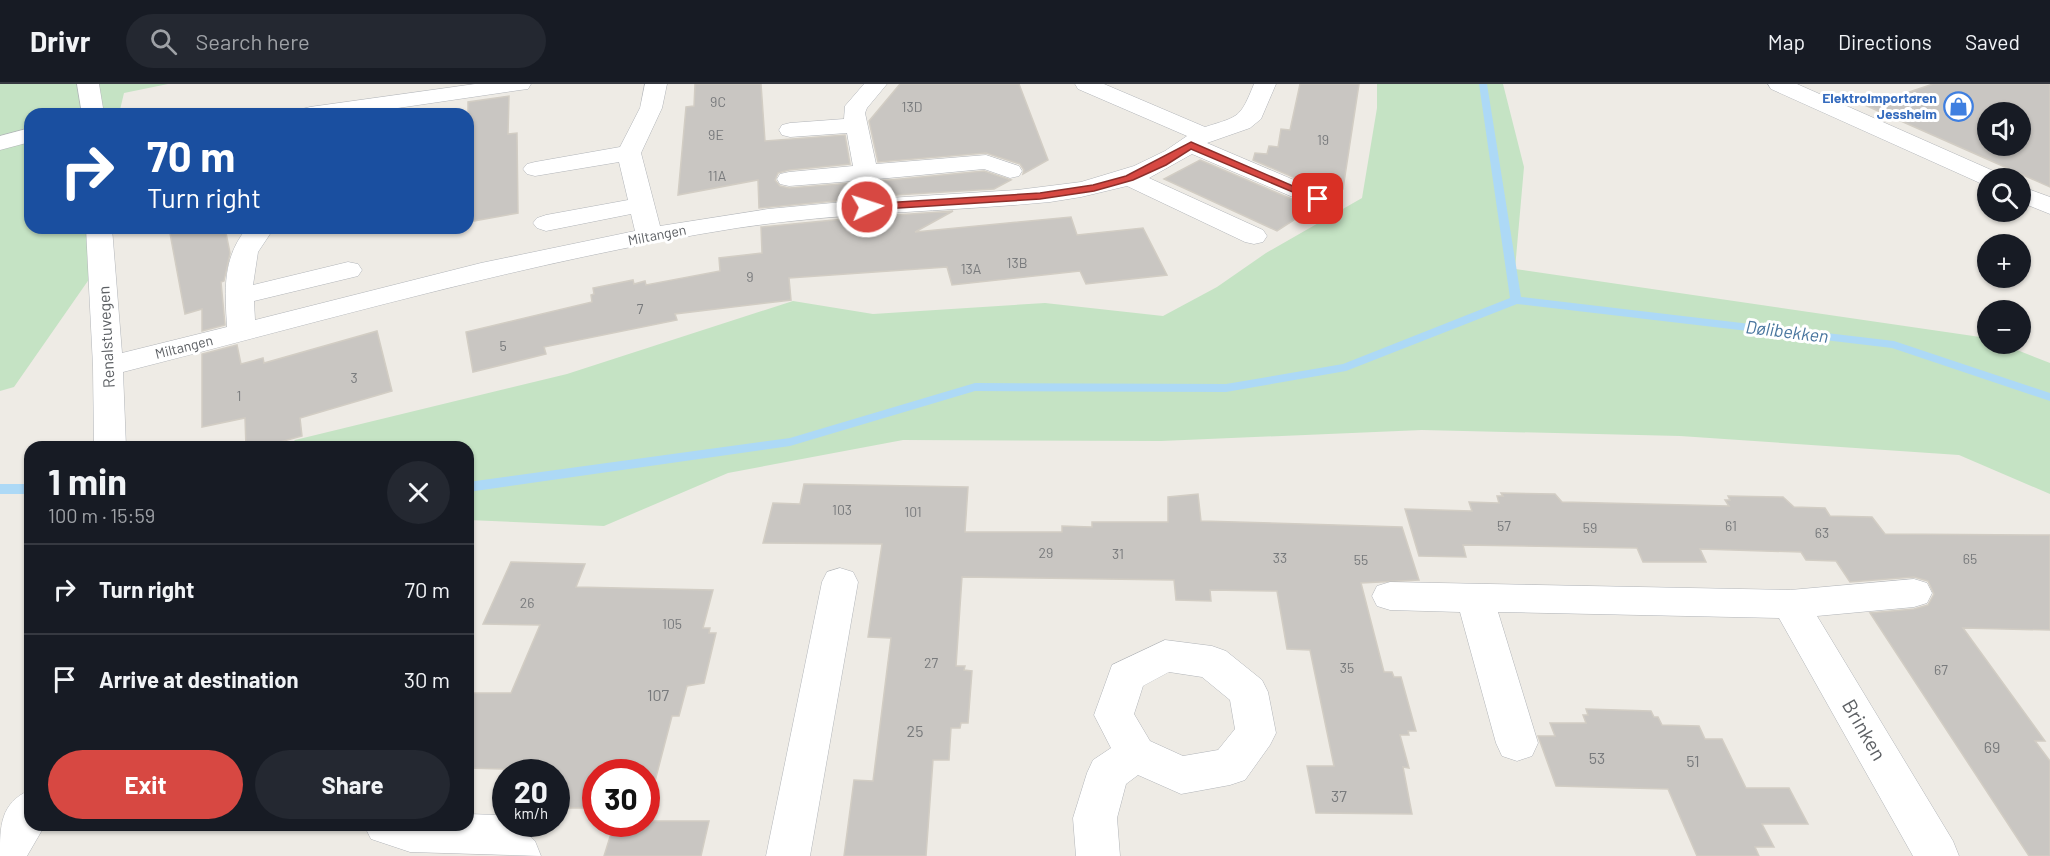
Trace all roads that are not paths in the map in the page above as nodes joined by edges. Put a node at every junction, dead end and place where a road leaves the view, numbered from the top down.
1 (88, 84) edge
2 (520, 84) edge
3 (656, 84) edge
4 (876, 84) edge
5 (1086, 84) edge
6 (1137, 84) edge
7 (1265, 84) edge
8 (1795, 86) edge
9 (1114, 95) junction
10 (411, 107) edge
11 (92, 108) edge
12 (857, 125) junction
13 (790, 130) dead end
14 (24, 137) edge
15 (1197, 140) junction
16 (0, 143) edge
17 (629, 153) junction
18 (535, 169) dead end
19 (1010, 171) dead end
20 (866, 172) junction
21 (1977, 172) edge
22 (1130, 178) junction
23 (789, 179) dead end
24 (2031, 198) edge
25 (1318, 199) dead end
26 (641, 205) junction
27 (2050, 206) edge
28 (867, 207) junction
29 (546, 223) dead end
30 (99, 234) edge
31 (256, 234) edge
32 (649, 236) junction
33 (1254, 236) dead end
34 (348, 270) dead end
35 (241, 296) junction
36 (242, 333) junction
37 (108, 366) junction
38 (110, 441) edge
39 (840, 582) dead end
40 (1914, 593) dead end
41 (1390, 596) dead end
42 (1475, 599) junction
43 (1790, 604) junction
44 (1517, 744) dead end
45 (1135, 754) dead end
46 (24, 820) edge
47 (407, 831) edge
48 (3, 856) edge
49 (519, 856) edge
50 (788, 856) edge
51 (1098, 856) edge
52 (1937, 856) edge

1 - 11 street
2 - 10 street
3 - 17 street
4 - 12 street
5 - 9 street
6 - 9 street
7 - 15 street, Miltangen
8 - 21 street
9 - 15 street
12 - 13 street
12 - 20 street
14 - 16 street
15 - 22 street, Miltangen
15 - 25 street
17 - 18 street
17 - 26 street
19 - 20 street
20 - 23 street
20 - 28 street
22 - 28 street, Miltangen
22 - 33 street
24 - 27 street
26 - 29 street
26 - 32 street
28 - 32 street, Miltangen
30 - 37 street, Renalstuvegen
31 - 35 street
32 - 36 street, Miltangen
34 - 35 street
35 - 36 street
36 - 37 street, Miltangen
37 - 38 street, Renalstuvegen
39 - 50 street
40 - 43 street
41 - 42 street
42 - 43 street
42 - 44 street
43 - 52 street, Brinken
45 - 51 street
46 - 48 street
47 - 49 street

